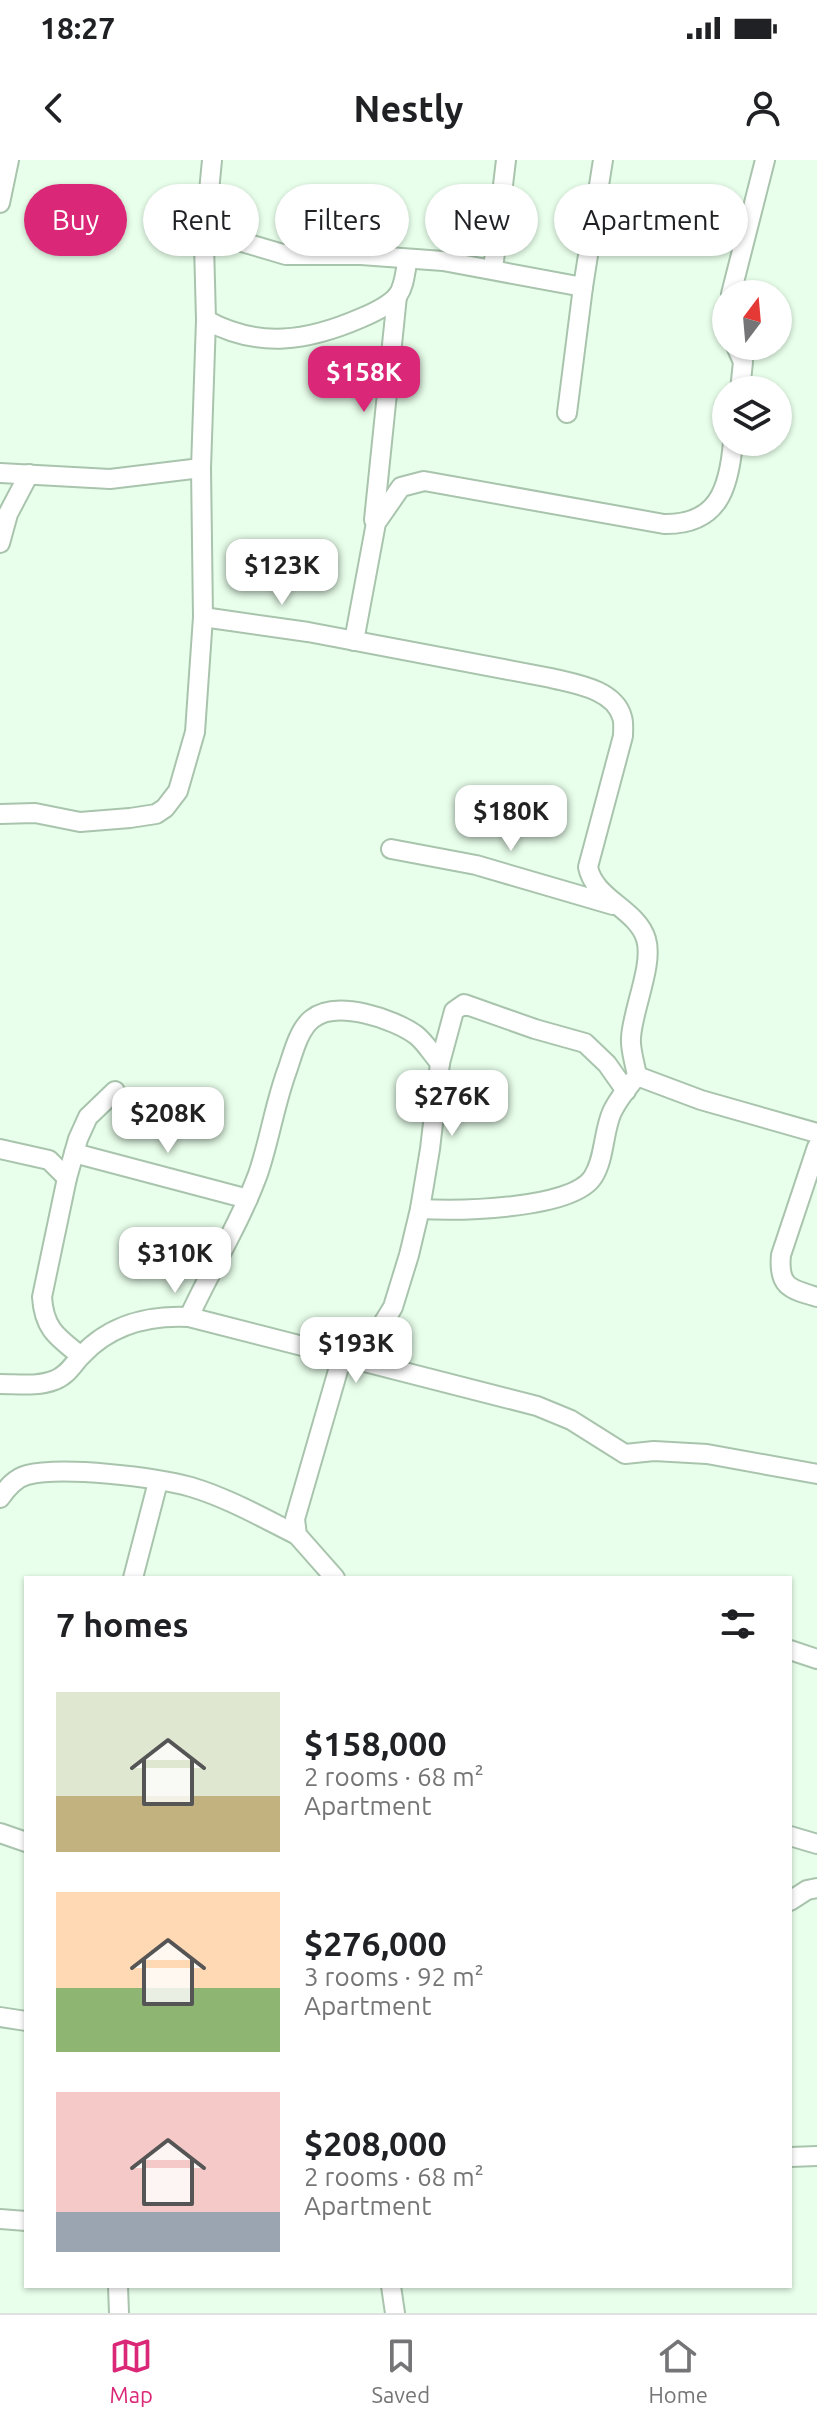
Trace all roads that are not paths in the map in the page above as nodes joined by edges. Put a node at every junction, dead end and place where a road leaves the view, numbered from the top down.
1 (9, 160) edge
2 (212, 160) edge
3 (506, 160) edge
4 (603, 160) edge
5 (765, 160) edge
6 (210, 184) edge
7 (0, 203) edge
8 (259, 247) edge
9 (204, 256) edge
10 (408, 259) junction
11 (493, 269) junction
12 (735, 280) edge
13 (583, 287) junction
14 (397, 296) junction
15 (206, 320) junction
16 (567, 413) dead end
17 (732, 456) edge
18 (201, 468) junction
19 (0, 473) edge
20 (29, 474) junction
21 (373, 536) junction
22 (0, 543) edge
23 (203, 617) junction
24 (354, 641) junction
25 (0, 814) edge
26 (391, 849) dead end
27 (619, 907) junction
28 (440, 1063) junction
29 (631, 1083) junction
30 (115, 1091) dead end
31 (817, 1133) edge
32 (817, 1147) edge
33 (0, 1149) edge
34 (74, 1153) junction
35 (67, 1178) junction
36 (248, 1199) junction
37 (420, 1209) junction
38 (817, 1297) edge
39 (189, 1317) junction
40 (81, 1356) junction
41 (347, 1357) junction
42 (0, 1384) edge
43 (817, 1474) edge
44 (158, 1482) junction
45 (0, 1498) edge
46 (297, 1535) junction
47 (134, 1576) edge
48 (333, 1576) edge
49 (792, 1651) edge
50 (817, 1659) edge
51 (0, 1833) edge
52 (792, 1837) edge
53 (24, 1841) edge
54 (817, 1844) edge
55 (817, 1888) edge
56 (792, 1900) edge
57 (0, 2017) edge
58 (24, 2021) edge
59 (817, 2156) edge
60 (792, 2157) edge
61 (0, 2219) edge
62 (24, 2221) edge
63 (118, 2288) edge
64 (391, 2288) edge
65 (119, 2313) edge
66 (395, 2313) edge

1 - 7 street
2 - 6 street
3 - 11 street
4 - 13 street
5 - 12 street
8 - 10 street
9 - 15 street
10 - 11 street
10 - 14 street
11 - 13 street
13 - 16 street
14 - 15 street
14 - 21 street
15 - 18 street
17 - 21 street
18 - 20 street
18 - 23 street
19 - 20 street
20 - 22 street
21 - 24 street
23 - 24 street
23 - 25 street
24 - 27 street
26 - 27 street
27 - 29 street
28 - 29 street
28 - 36 street
28 - 37 street
29 - 31 street
29 - 37 street
30 - 34 street
32 - 38 street
33 - 35 street
34 - 35 street
34 - 36 street
35 - 40 street
36 - 39 street
37 - 41 street
39 - 40 street
39 - 41 street
40 - 42 street
41 - 43 street
41 - 46 street
44 - 45 street
44 - 46 street
44 - 47 street
46 - 48 street
49 - 50 street
51 - 53 street
52 - 54 street
55 - 56 street
57 - 58 street
59 - 60 street
61 - 62 street
63 - 65 street
64 - 66 street

